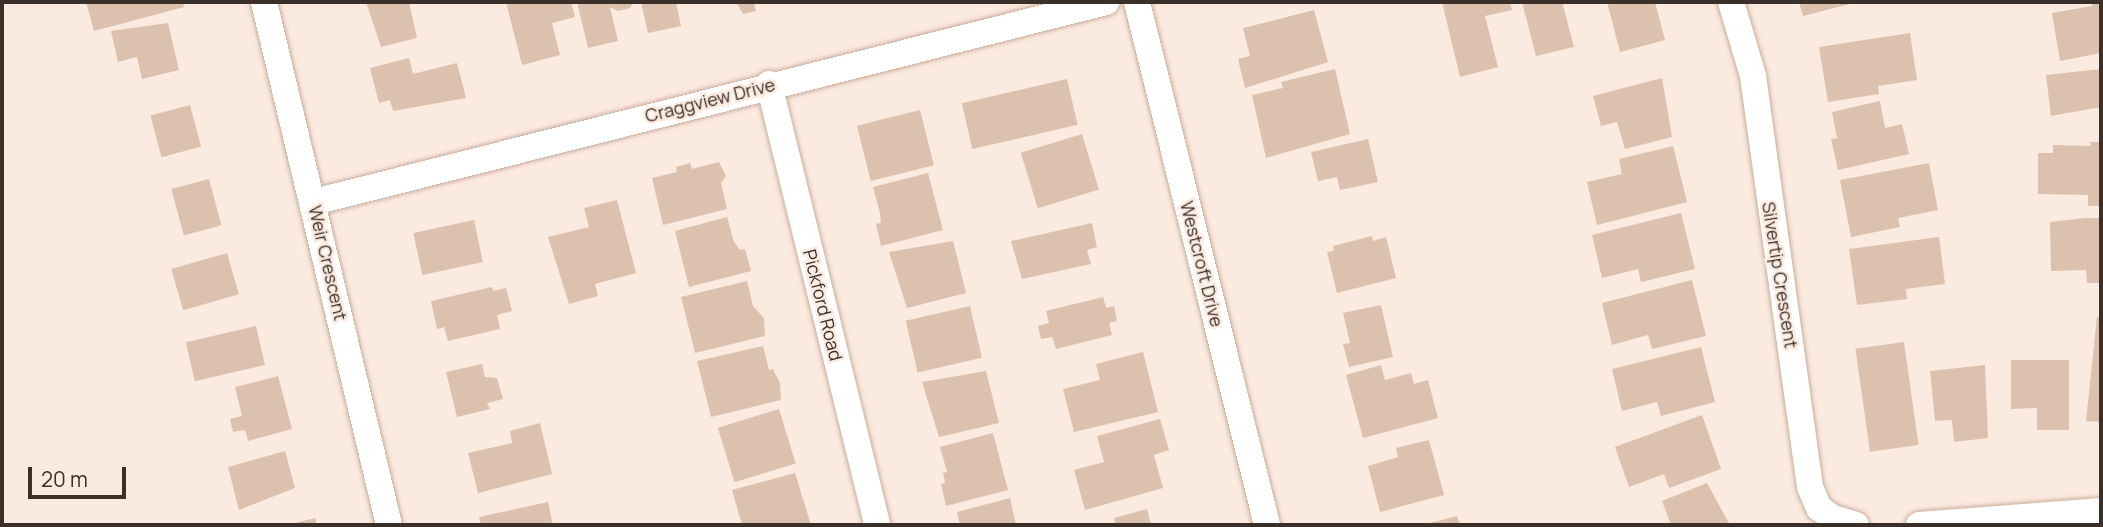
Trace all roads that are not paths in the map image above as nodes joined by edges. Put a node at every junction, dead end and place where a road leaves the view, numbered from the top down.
1 (264, 2) edge
2 (1106, 2) edge
3 (1137, 2) edge
4 (1731, 2) edge
5 (769, 84) junction
6 (314, 202) junction
7 (2101, 511) edge
8 (389, 525) edge
9 (877, 525) edge
10 (1268, 525) edge
11 (1856, 525) edge
12 (1919, 525) edge

1 - 6 street, Weir Crescent
2 - 5 street, Craggview Drive
3 - 10 street, Westcroft Drive
4 - 11 street, Silvertip Crescent
5 - 6 street, Craggview Drive
5 - 9 street, Pickford Road
6 - 8 street, Weir Crescent
7 - 12 street

